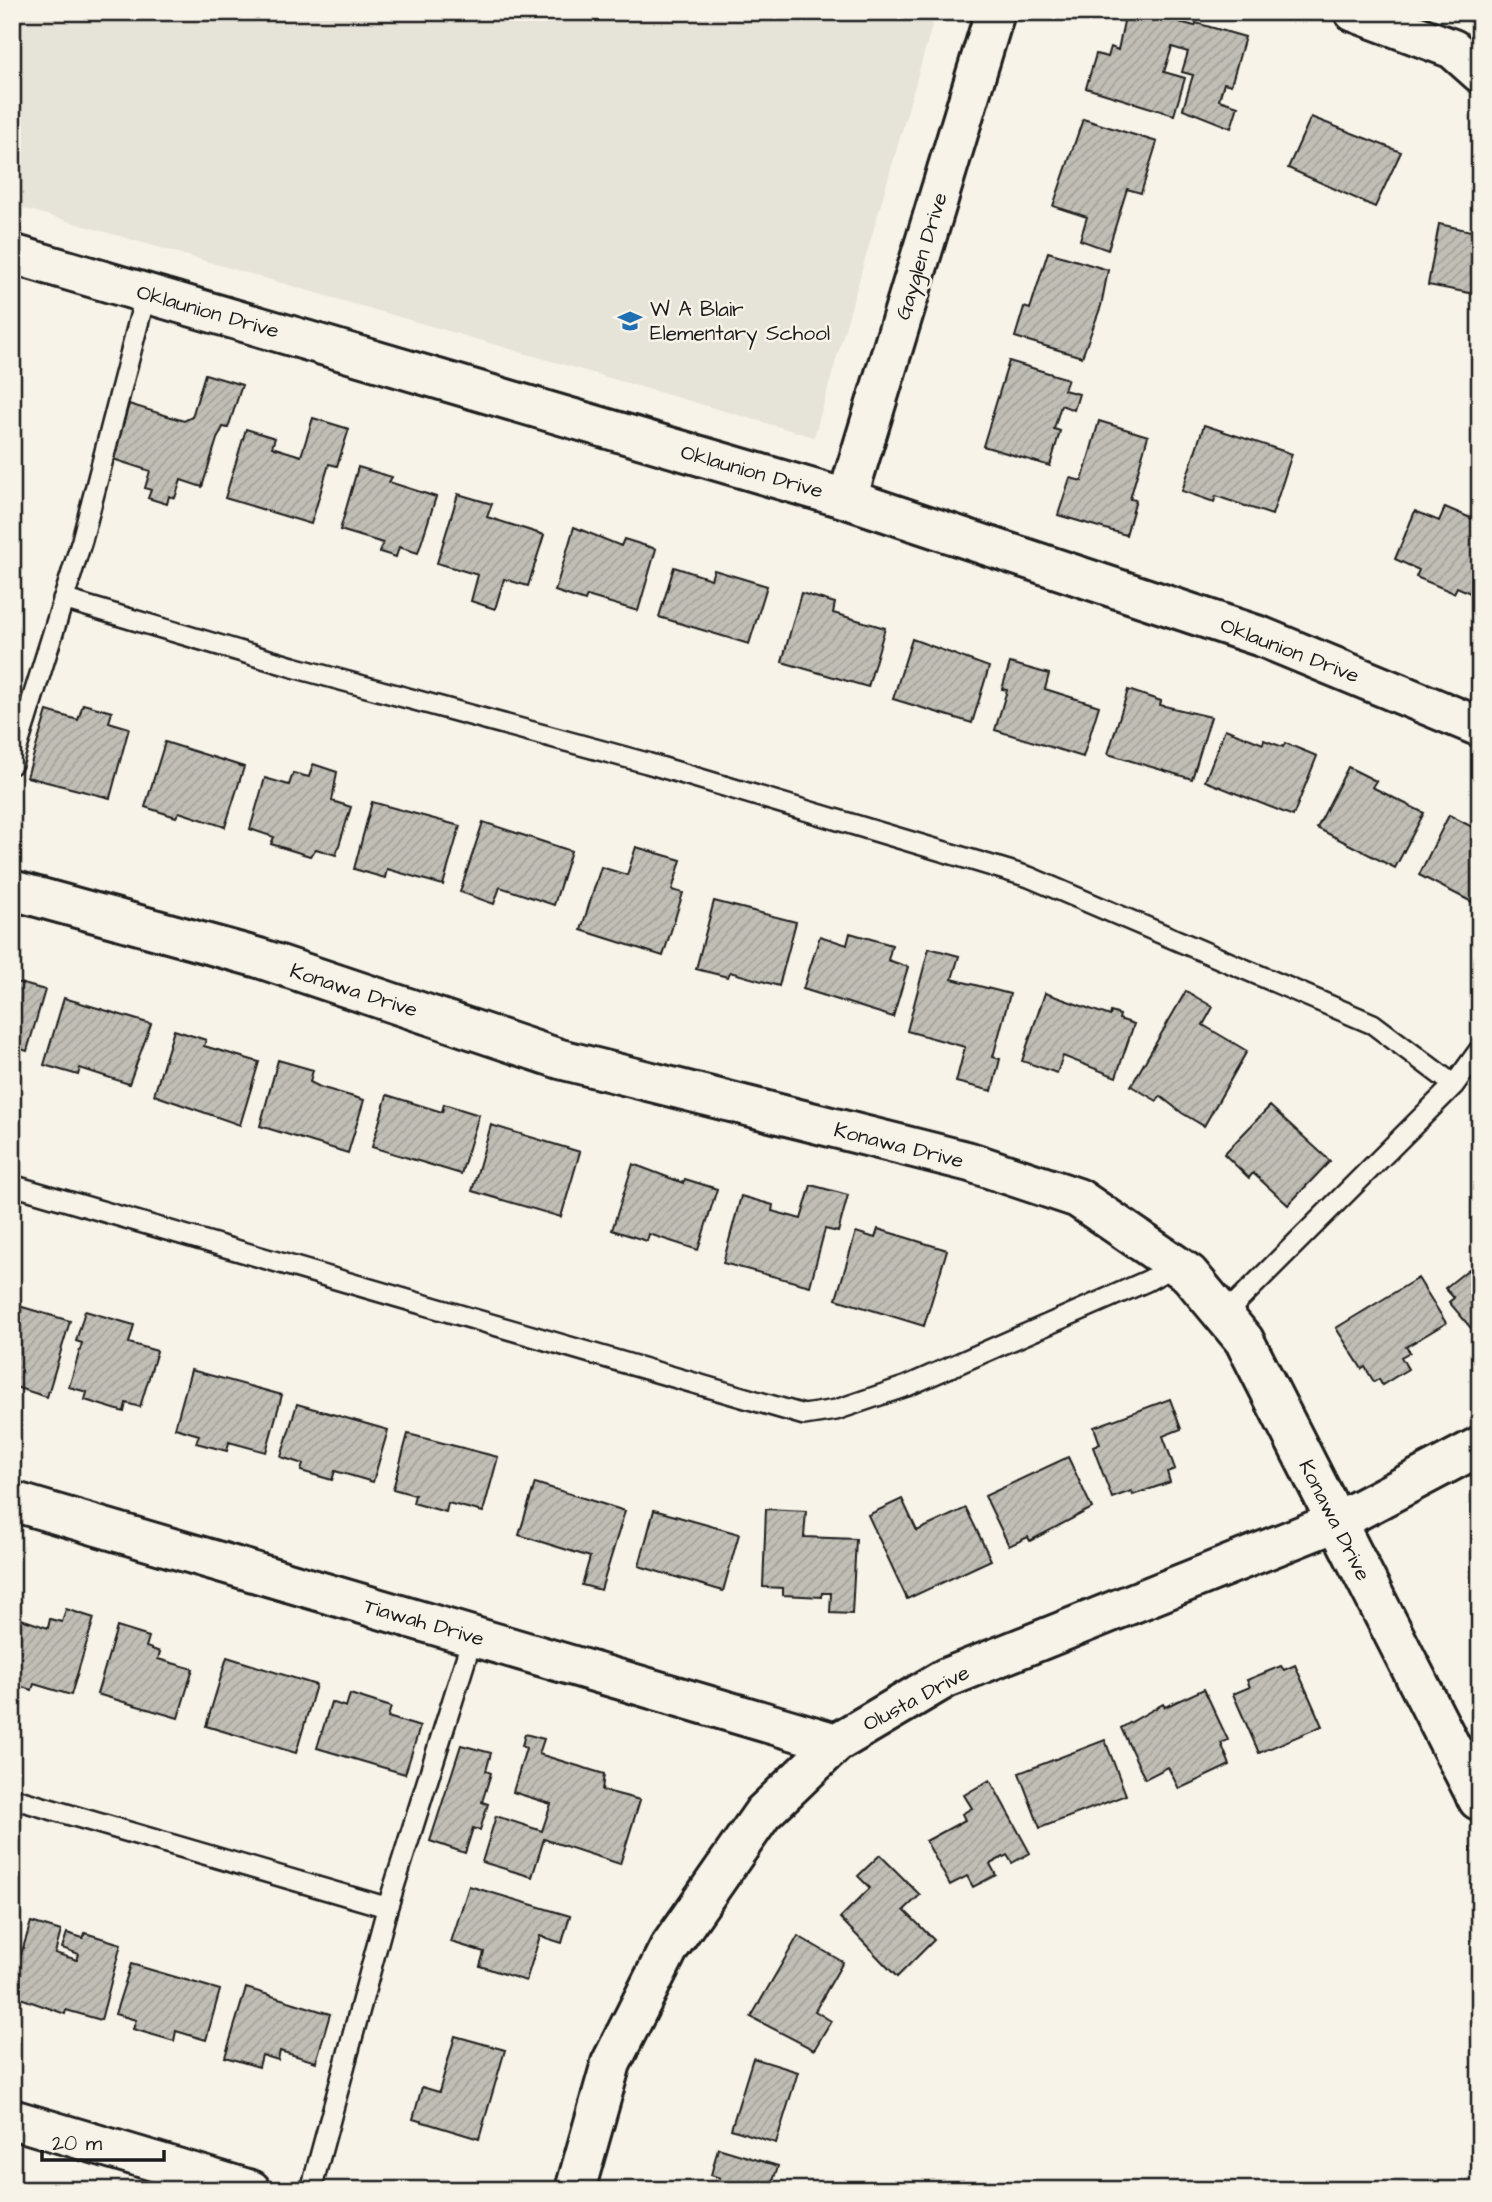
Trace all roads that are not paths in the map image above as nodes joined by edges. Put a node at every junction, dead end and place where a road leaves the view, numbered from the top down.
1 (995, 12) edge
2 (1354, 12) edge
3 (1480, 73) edge
4 (12, 254) edge
5 (146, 293) junction
6 (848, 499) junction
7 (63, 599) junction
8 (1480, 727) edge
9 (12, 764) edge
10 (12, 890) edge
11 (1480, 1049) edge
12 (1454, 1085) junction
13 (12, 1185) edge
14 (1176, 1265) junction
15 (1224, 1315) junction
16 (1480, 1446) edge
17 (12, 1501) edge
18 (1336, 1522) junction
19 (473, 1636) junction
20 (836, 1743) junction
21 (12, 1798) edge
22 (1479, 1801) edge
23 (387, 1909) junction
24 (12, 2119) edge
25 (251, 2190) edge
26 (311, 2190) edge
27 (575, 2190) edge

1 - 6 street, Gayglen Drive
2 - 3 street
4 - 5 street, Oklaunion Drive
5 - 6 street, Oklaunion Drive
5 - 7 lane
6 - 8 street, Oklaunion Drive
7 - 9 lane
7 - 12 lane
10 - 14 street, Konawa Drive
11 - 12 lane
12 - 15 lane
13 - 14 lane
14 - 15 street, Konawa Drive
15 - 18 street, Konawa Drive
16 - 18 street, Olusta Drive
17 - 19 street, Tiawah Drive
18 - 20 street, Olusta Drive
18 - 22 street, Konawa Drive
19 - 20 street, Tiawah Drive
19 - 23 lane
20 - 27 street, Olusta Drive
21 - 23 lane
23 - 26 lane
24 - 25 street

